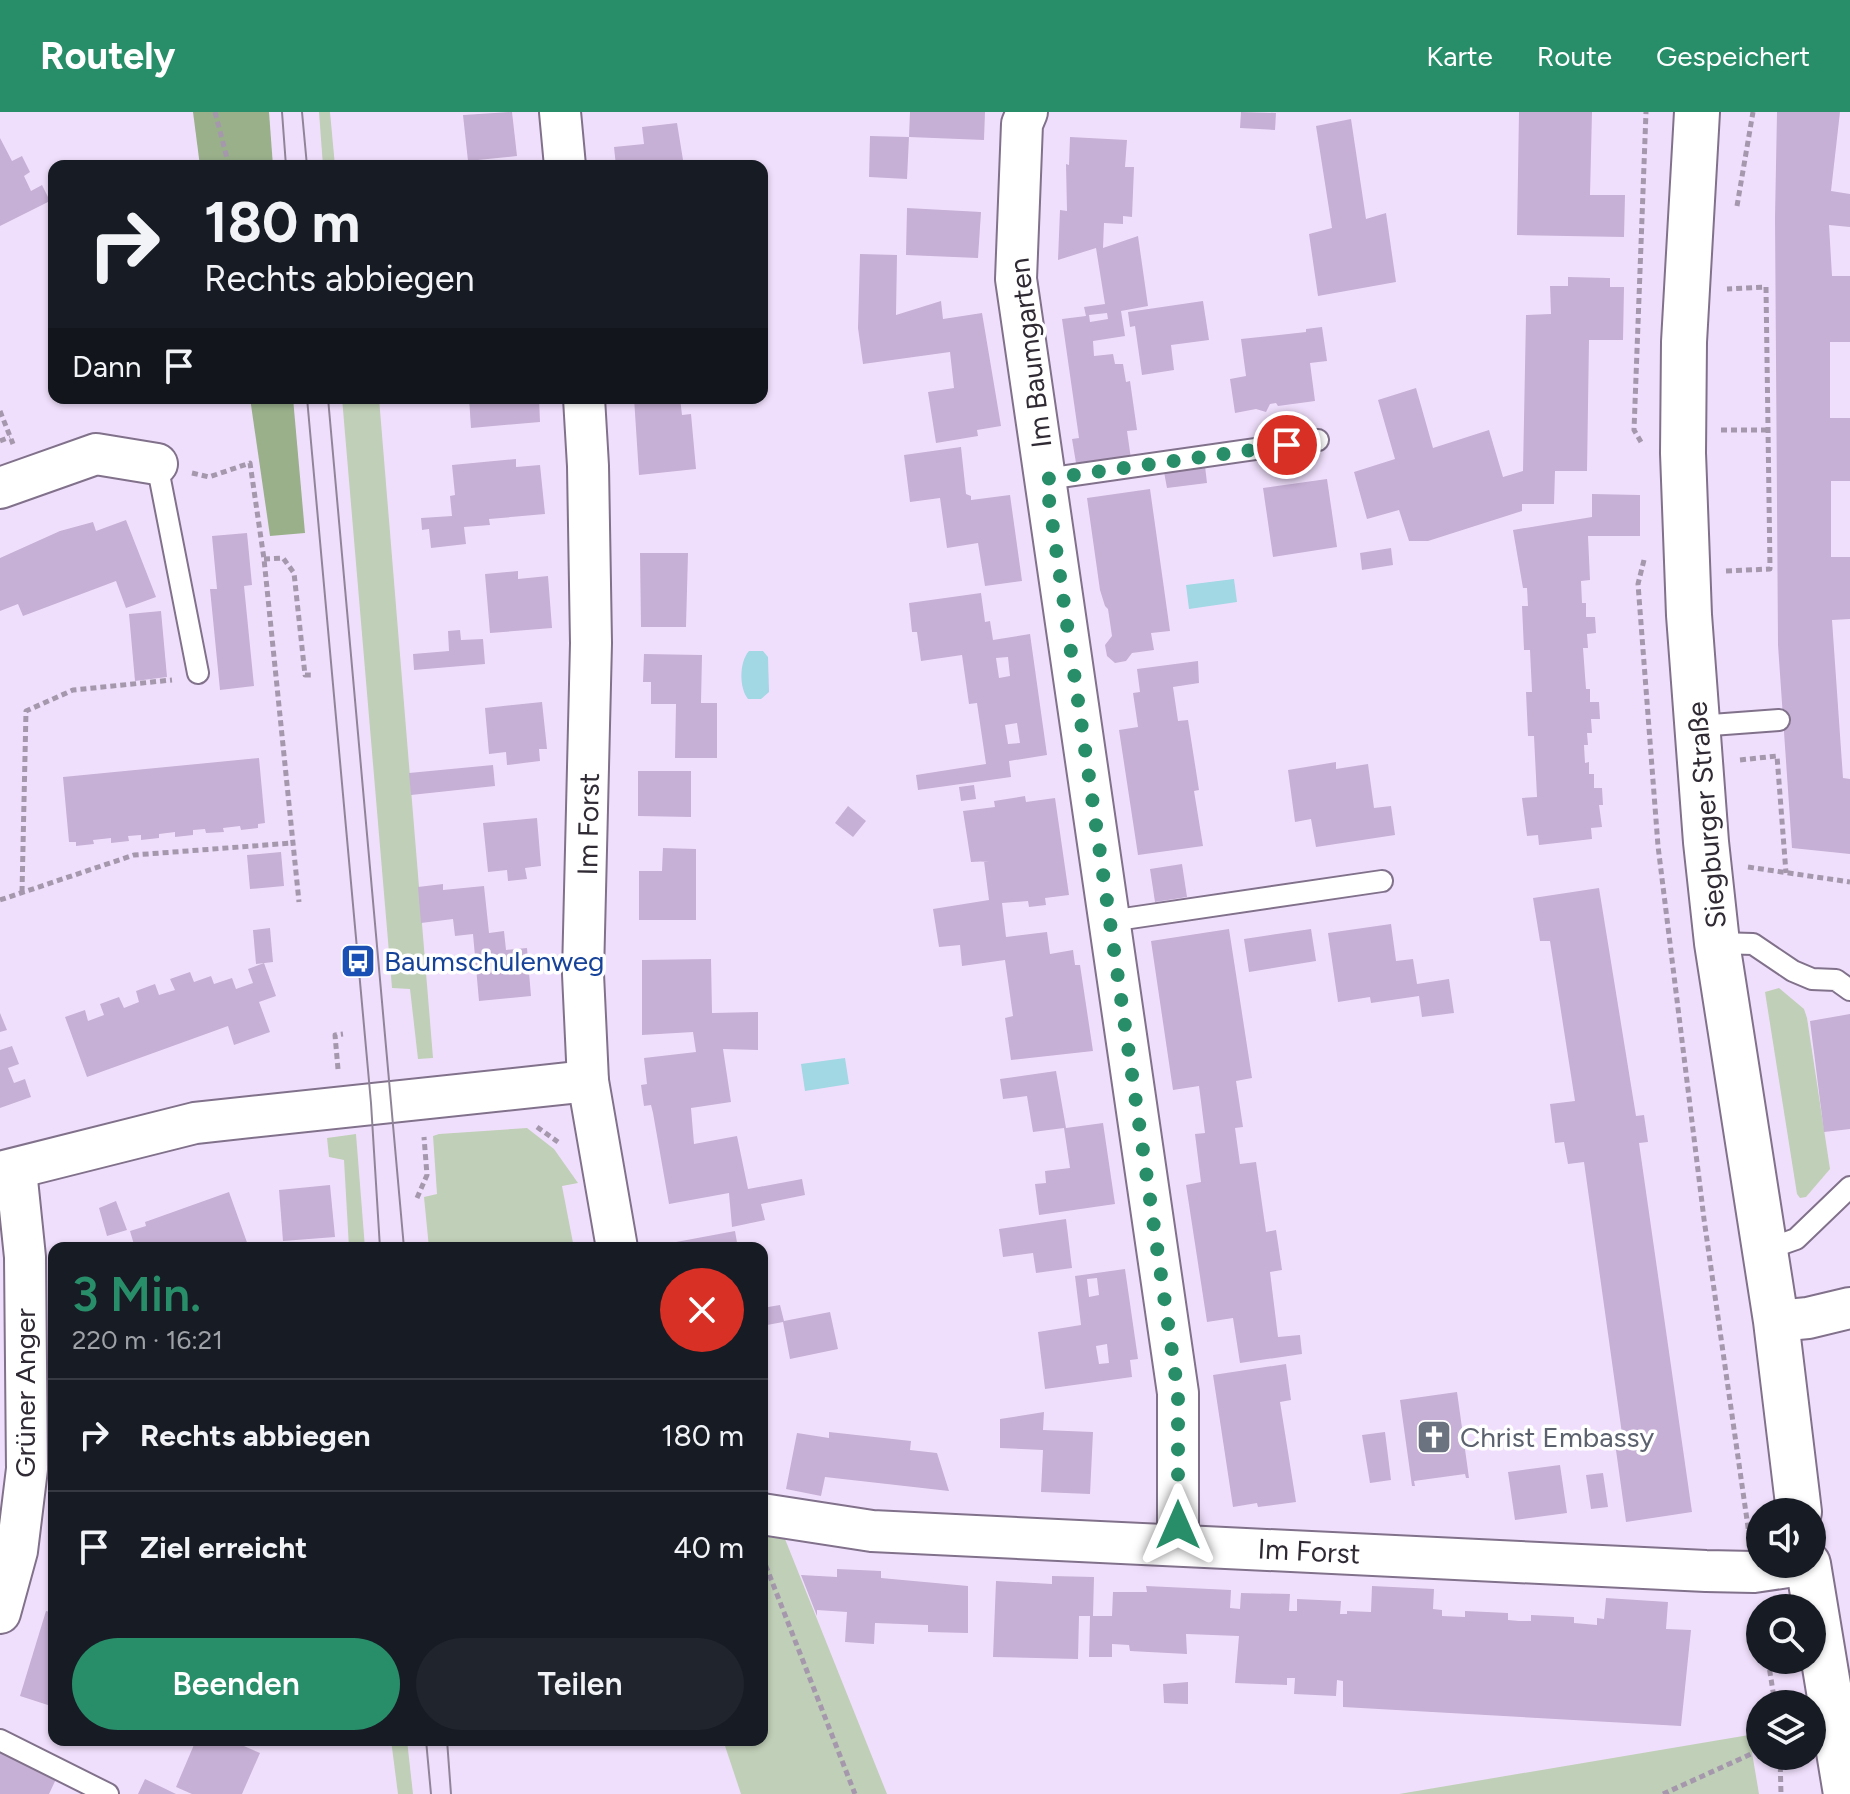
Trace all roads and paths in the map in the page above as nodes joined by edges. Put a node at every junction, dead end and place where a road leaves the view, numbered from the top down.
1 (215, 112) edge
2 (560, 112) edge
3 (1027, 112) edge
4 (1697, 112) edge
5 (227, 160) edge
6 (564, 160) edge
7 (1725, 289) dead end
8 (584, 404) edge
9 (1719, 430) dead end
10 (1768, 430) junction
11 (10, 437) dead end
12 (1318, 440) dead end
13 (0, 441) edge
14 (157, 464) junction
15 (1046, 479) junction
16 (0, 488) edge
17 (264, 559) junction
18 (1640, 570) dead end
19 (1717, 572) dead end
20 (198, 673) joint
21 (312, 675) dead end
22 (1779, 720) dead end
23 (1698, 726) junction
24 (1728, 761) dead end
25 (293, 843) junction
26 (1740, 866) dead end
27 (1786, 873) junction
28 (1382, 881) dead end
29 (1850, 882) edge
30 (22, 892) junction
31 (0, 900) edge
32 (299, 902) dead end
33 (1110, 921) junction
34 (1717, 943) junction
35 (1850, 990) edge
36 (588, 1081) junction
37 (528, 1121) dead end
38 (423, 1127) dead end
39 (562, 1145) dead end
40 (8, 1171) edge
41 (1850, 1187) edge
42 (417, 1198) dead end
43 (616, 1242) edge
44 (1765, 1250) junction
45 (1850, 1308) edge
46 (1776, 1321) junction
47 (1797, 1498) edge
48 (1746, 1508) edge
49 (768, 1515) edge
50 (1178, 1545) junction
51 (768, 1571) edge
52 (1746, 1572) edge
53 (1810, 1578) edge
54 (0, 1613) edge
55 (0, 1740) edge
56 (1746, 1756) edge
57 (1780, 1770) edge
58 (108, 1794) edge
59 (855, 1794) edge
60 (1663, 1794) edge
61 (1781, 1794) edge
62 (1846, 1794) edge

1 - 5 path
2 - 6 street
3 - 15 street, Im Baumgarten
4 - 23 main road, Siegburger Straße
7 - 10 path
8 - 36 street, Im Forst
9 - 10 path
10 - 19 path
11 - 13 path
12 - 15 lane
14 - 16 street
14 - 17 path
14 - 20 lane
15 - 33 street, Im Baumgarten
17 - 21 path
17 - 25 path
18 - 48 path
20 - 30 path
22 - 23 lane
23 - 34 main road, Siegburger Straße
24 - 27 path
25 - 30 path
25 - 32 path
26 - 27 path
27 - 29 path
28 - 33 lane
30 - 31 path
33 - 50 street, Im Baumgarten
34 - 35 lane
34 - 44 main road, Siegburger Straße
36 - 40 street
36 - 43 street, Im Forst
37 - 39 path
38 - 42 path
40 - 54 street, Grüner Anger
41 - 44 lane
44 - 46 main road, Siegburger Straße
45 - 46 street
46 - 47 main road, Siegburger Straße
49 - 50 street, Im Forst
50 - 52 street, Im Forst
51 - 59 path
53 - 62 main road
55 - 58 lane
56 - 60 path
57 - 61 path

